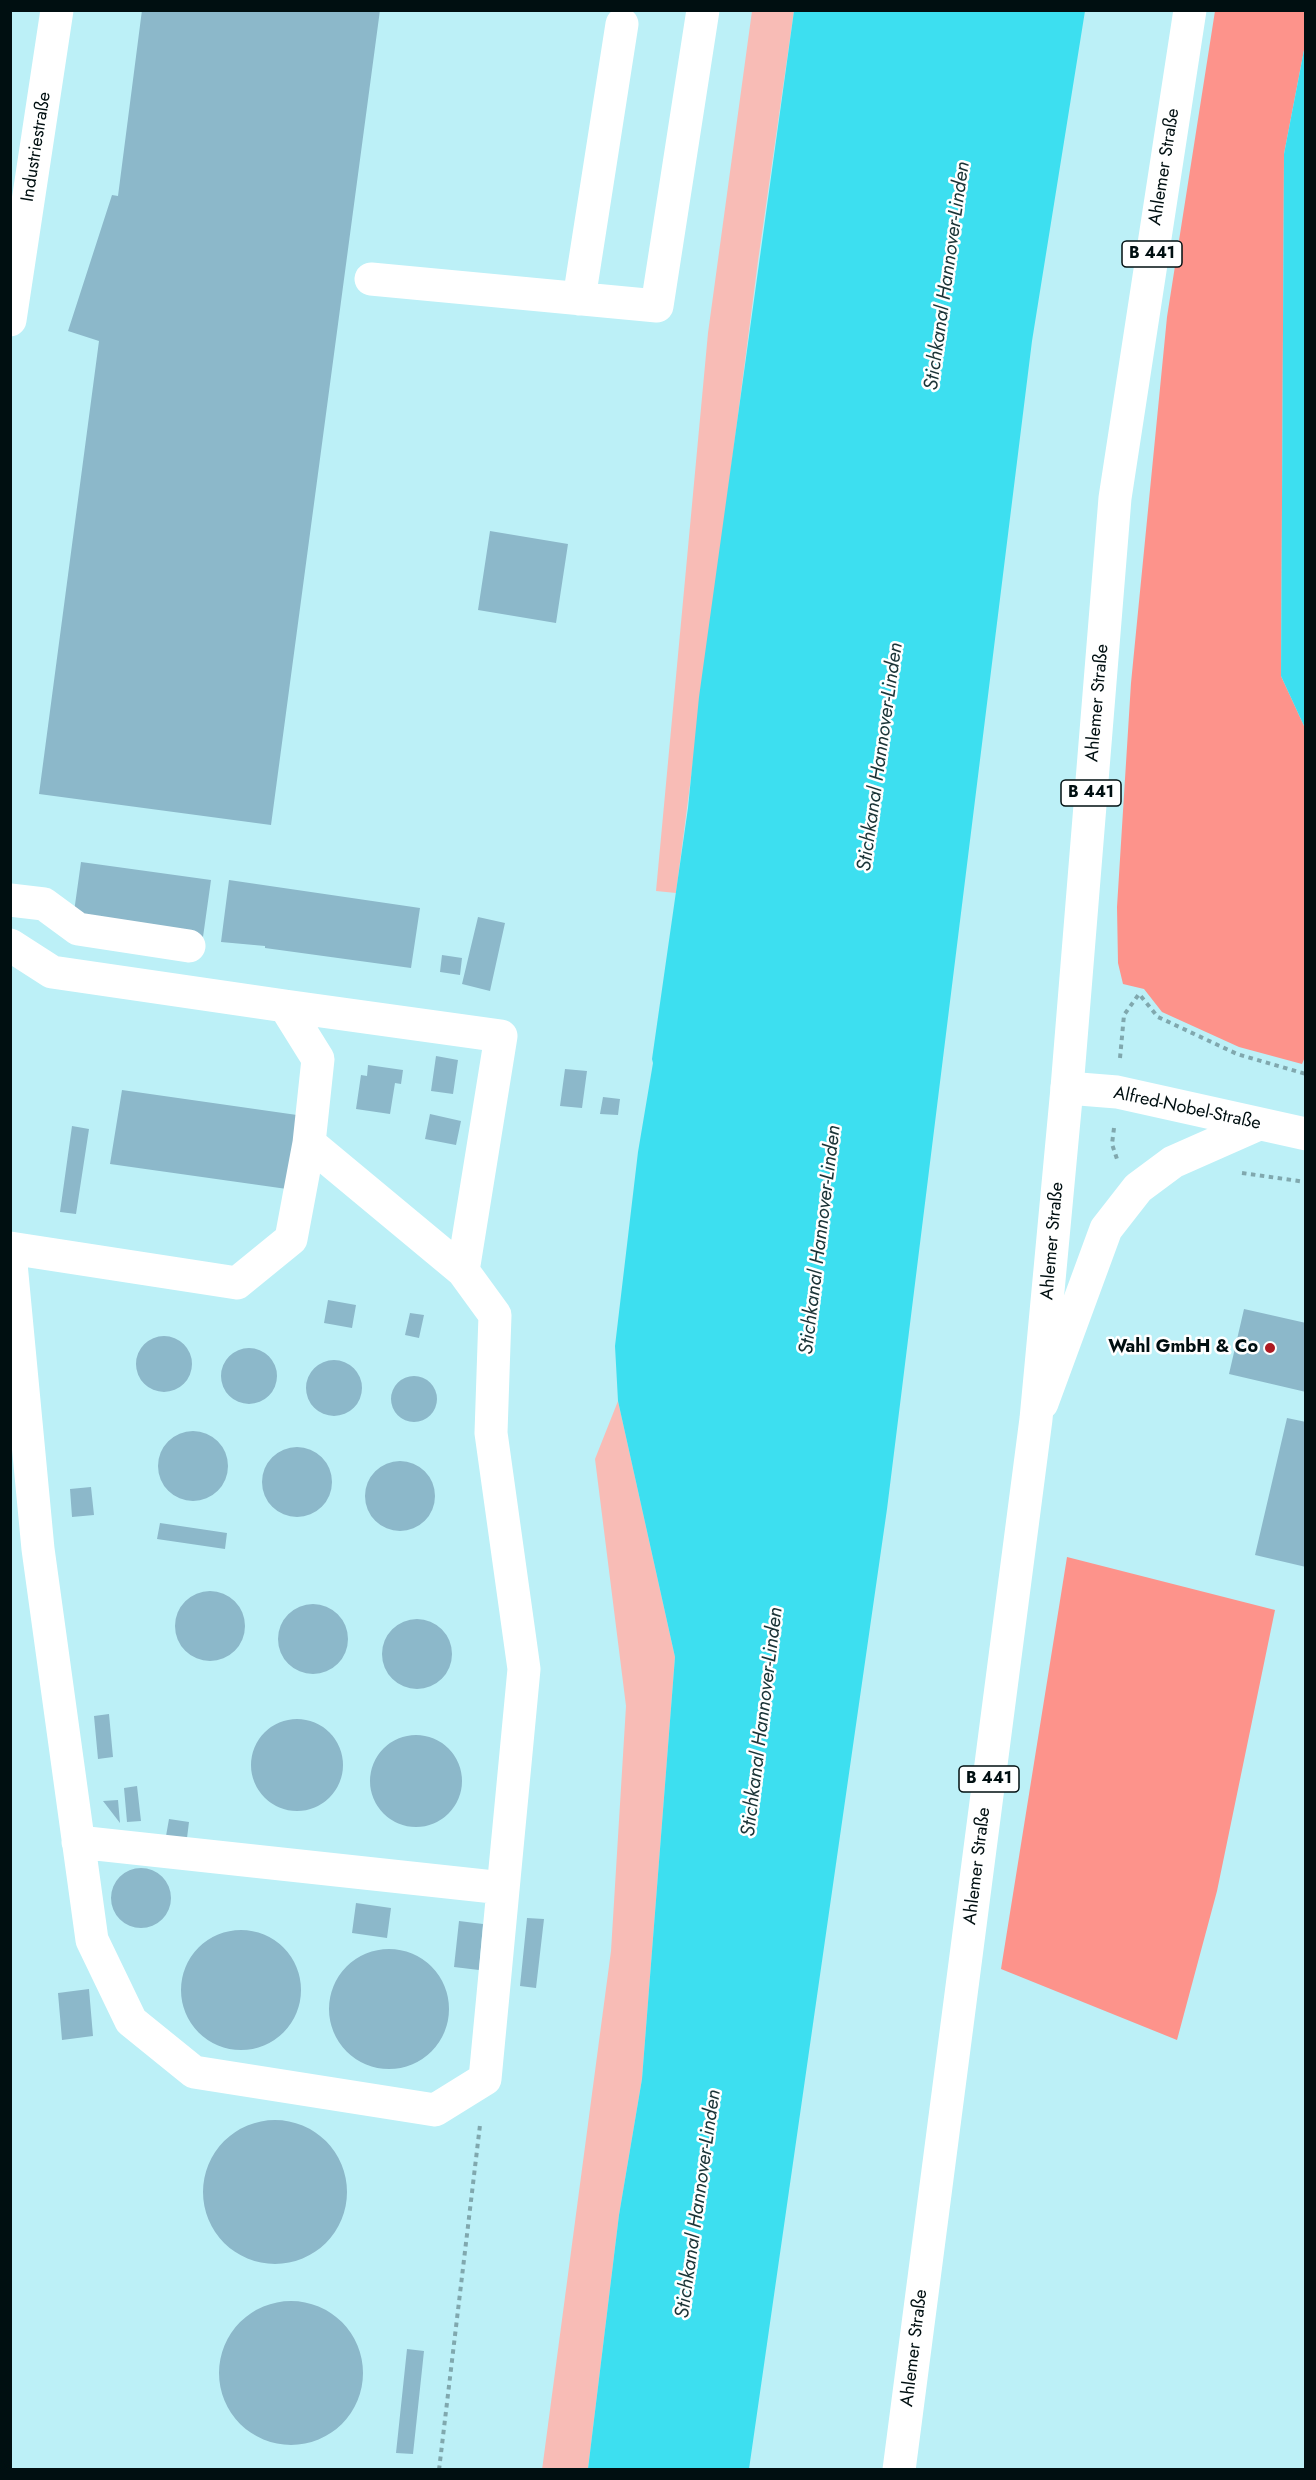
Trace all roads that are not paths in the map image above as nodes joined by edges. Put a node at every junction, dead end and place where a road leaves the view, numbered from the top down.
1 (57, 10) edge
2 (703, 10) edge
3 (1190, 10) edge
4 (622, 24) dead end
5 (371, 279) dead end
6 (579, 298) junction
7 (10, 320) edge
8 (10, 900) edge
9 (10, 945) edge
10 (189, 946) dead end
11 (285, 1006) junction
12 (1067, 1088) junction
13 (1259, 1124) junction
14 (1305, 1134) edge
15 (309, 1143) junction
16 (10, 1248) edge
17 (10, 1253) edge
18 (463, 1271) junction
19 (1036, 1419) junction
20 (78, 1842) junction
21 (503, 1888) junction
22 (900, 2469) edge

1 - 7 main road, Industriestraße
2 - 6 main road
3 - 12 main road, Ahlemer Straße / B 441
4 - 6 main road
5 - 6 main road
8 - 10 main road
9 - 11 main road
11 - 15 main road
11 - 18 main road
12 - 13 main road, Alfred-Nobel-Straße
12 - 19 main road, Ahlemer Straße / B 441
13 - 14 main road, Alfred-Nobel-Straße
13 - 19 main road
15 - 16 main road
15 - 18 main road
17 - 20 main road
18 - 21 main road
19 - 22 main road, Ahlemer Straße / B 441
20 - 21 main road
20 - 21 main road

